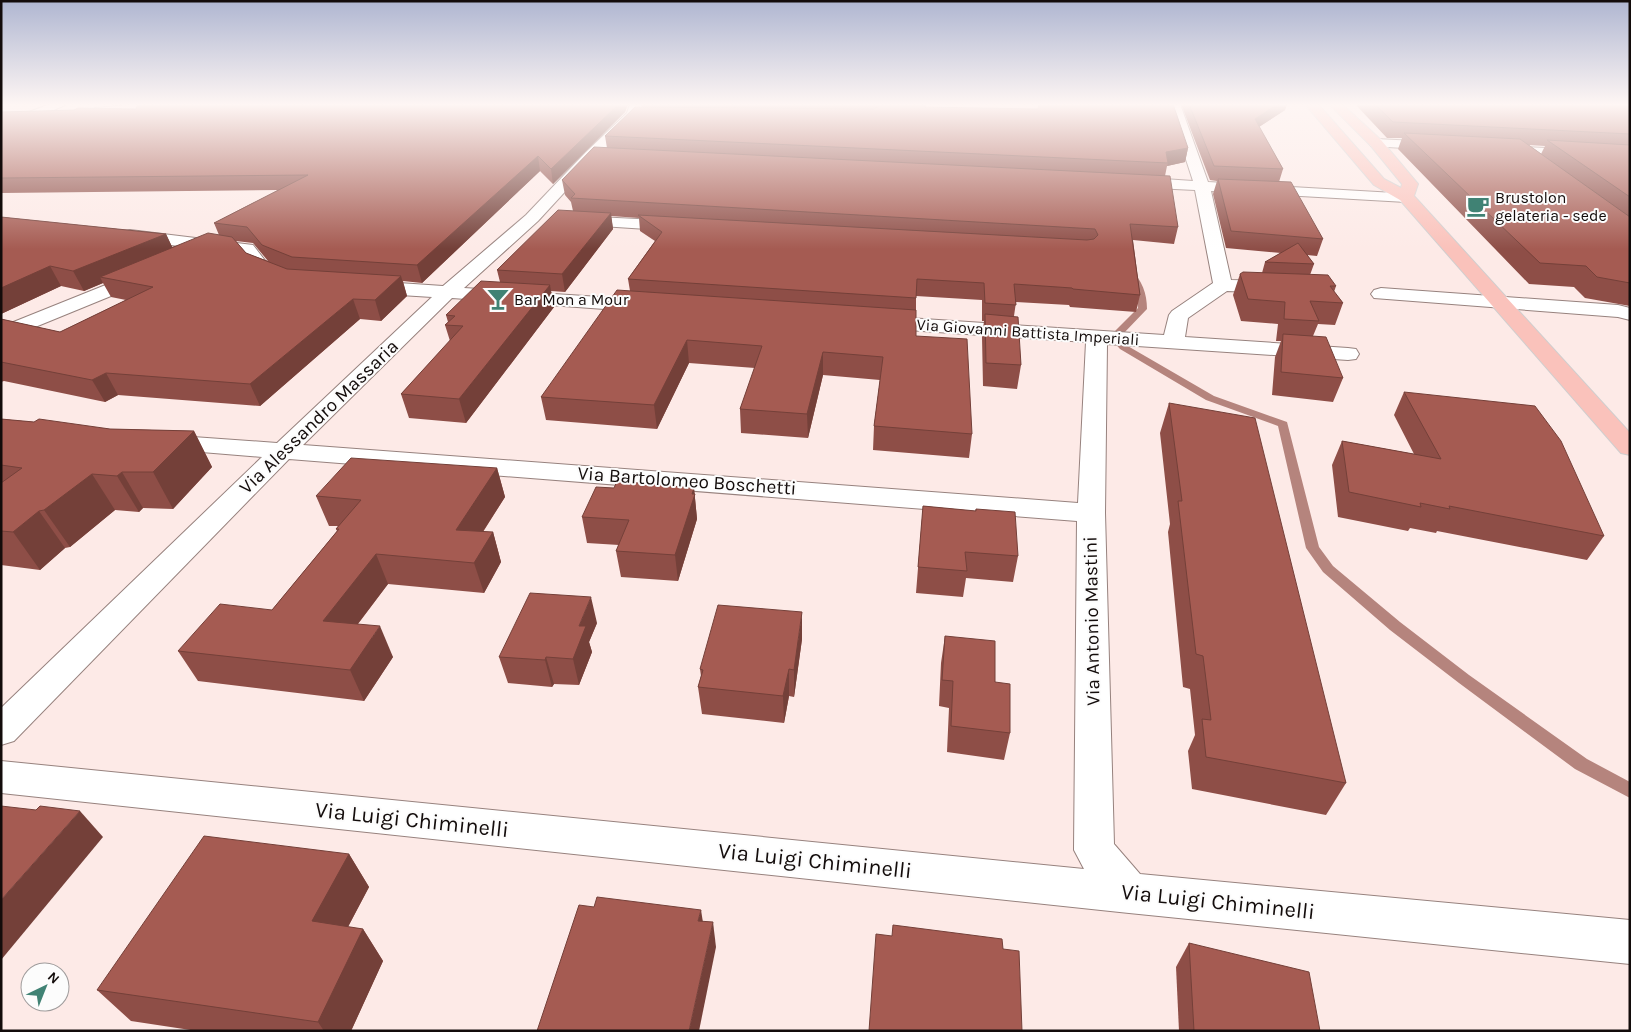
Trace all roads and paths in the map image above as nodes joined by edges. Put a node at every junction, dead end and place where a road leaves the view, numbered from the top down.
1 (602, 152) edge
2 (1190, 152) edge
3 (1354, 152) edge
4 (1384, 152) edge
5 (1520, 152) edge
6 (1544, 152) edge
7 (1630, 156) edge
8 (1542, 168) edge
9 (1123, 181) edge
10 (1202, 185) junction
11 (1406, 197) junction
12 (548, 219) junction
13 (698, 227) edge
14 (108, 233) edge
15 (216, 244) junction
16 (304, 282) edge
17 (348, 285) edge
18 (1223, 285) junction
19 (1289, 288) edge
20 (447, 293) junction
21 (1381, 294) dead end
22 (1501, 303) junction
23 (663, 307) edge
24 (1630, 314) edge
25 (860, 321) edge
26 (1, 335) edge
27 (1097, 337) junction
28 (1173, 342) junction
29 (1348, 354) dead end
30 (147, 440) edge
31 (1630, 448) edge
32 (282, 452) junction
33 (1091, 513) junction
34 (1, 731) edge
35 (1, 778) edge
36 (1129, 893) junction
37 (1630, 942) edge

1 - 12 street, Via Alessandro Massaria
2 - 10 street
3 - 11 main road
4 - 11 main road
5 - 8 street
6 - 7 street
9 - 10 street
10 - 11 street
10 - 18 street
11 - 22 main road
12 - 13 street
12 - 20 street, Via Alessandro Massaria
14 - 15 street
15 - 16 street
15 - 26 street
17 - 20 street
18 - 19 street
18 - 28 street
20 - 23 street
20 - 32 street, Via Alessandro Massaria
21 - 22 street
22 - 24 street
22 - 31 main road
25 - 27 street, Via Giovanni Battista Imperiali
27 - 28 street, Via Giovanni Battista Imperiali
27 - 33 street, Via Antonio Mastini
28 - 29 street, Via Giovanni Battista Imperiali
30 - 32 street, Via Bartolomeo Boschetti
32 - 33 street, Via Bartolomeo Boschetti
32 - 34 street, Via Alessandro Massaria
33 - 36 street, Via Antonio Mastini
35 - 36 street, Via Luigi Chiminelli
36 - 37 street, Via Luigi Chiminelli

